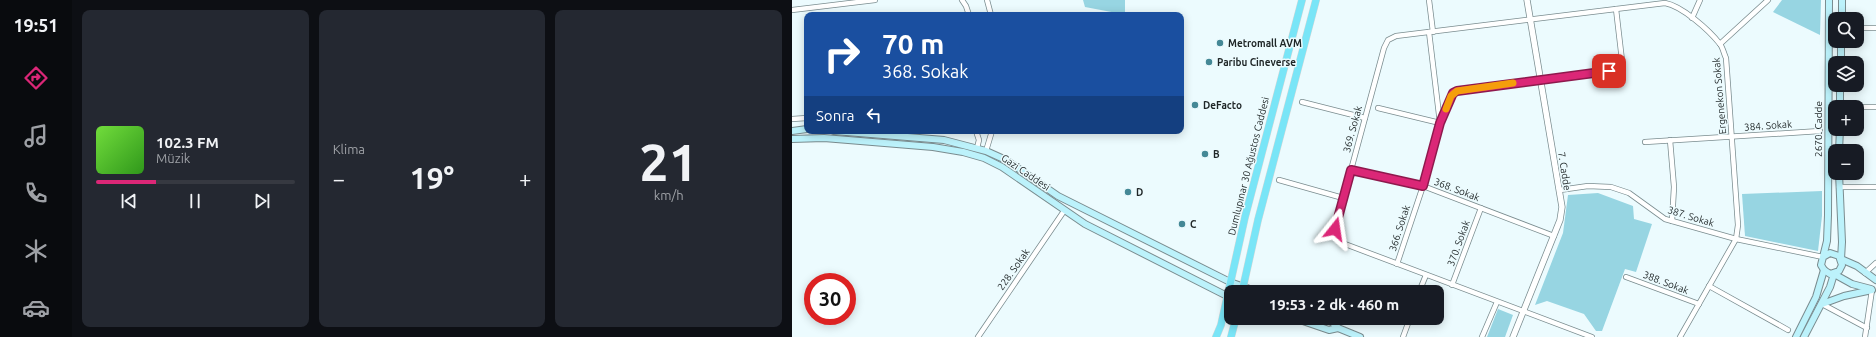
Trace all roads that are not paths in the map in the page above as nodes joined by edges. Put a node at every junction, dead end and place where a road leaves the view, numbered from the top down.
1 (875, 0) edge
2 (962, 0) edge
3 (987, 0) edge
4 (1302, 0) edge
5 (1316, 0) edge
6 (1429, 0) edge
7 (1527, 0) edge
8 (1700, 0) edge
9 (1768, 0) edge
10 (1829, 0) edge
11 (1842, 0) edge
12 (792, 10) edge
13 (1616, 10) junction
14 (968, 12) edge
15 (990, 12) edge
16 (1842, 12) edge
17 (1692, 18) junction
18 (1530, 20) junction
19 (1864, 28) edge
20 (1876, 28) edge
21 (1431, 32) junction
22 (1720, 44) junction
23 (1541, 79) junction
24 (1302, 102) dead end
25 (1864, 107) edge
26 (1876, 107) edge
27 (1378, 108) dead end
28 (804, 118) edge
29 (1365, 118) junction
30 (792, 119) edge
31 (1440, 123) junction
32 (804, 129) edge
33 (792, 131) edge
34 (1820, 131) dead end
35 (871, 134) edge
36 (977, 134) edge
37 (991, 134) edge
38 (1731, 137) junction
39 (792, 139) edge
40 (1670, 140) junction
41 (1645, 142) dead end
42 (977, 148) junction
43 (986, 151) junction
44 (975, 155) junction
45 (1351, 170) junction
46 (1279, 180) dead end
47 (1839, 180) edge
48 (1423, 186) junction
49 (1876, 186) edge
50 (1839, 187) junction
51 (1560, 190) junction
52 (1343, 198) junction
53 (1481, 208) junction
54 (1064, 211) junction
55 (1090, 212) junction
56 (1672, 221) junction
57 (1084, 224) junction
58 (1554, 236) junction
59 (1736, 239) junction
60 (1823, 257) junction
61 (1841, 259) junction
62 (1876, 263) edge
63 (1397, 264) junction
64 (1824, 270) junction
65 (1865, 273) junction
66 (1834, 274) junction
67 (1426, 275) junction
68 (1626, 277) dead end
69 (1876, 280) edge
70 (1230, 282) junction
71 (1230, 285) edge
72 (1236, 285) edge
73 (1244, 285) edge
74 (1422, 285) edge
75 (1452, 285) junction
76 (1709, 286) junction
77 (1874, 290) edge
78 (1224, 294) edge
79 (1497, 302) junction
80 (1699, 304) junction
81 (1822, 304) junction
82 (1524, 312) junction
83 (1224, 314) edge
84 (1234, 325) edge
85 (1314, 325) edge
86 (1335, 325) edge
87 (1407, 325) edge
88 (1338, 328) junction
89 (1867, 328) junction
90 (1788, 330) dead end
91 (1806, 336) edge
92 (978, 337) edge
93 (1216, 337) edge
94 (1231, 337) edge
95 (1360, 337) edge
96 (1403, 337) edge
97 (1482, 337) edge
98 (1513, 337) edge
99 (1592, 337) edge
100 (1680, 337) edge
101 (1796, 337) edge
102 (1865, 337) edge

1 - 12 street
2 - 14 street
3 - 15 street
4 - 70 main road, Dumlupınar 30 Ağustos Caddesi
5 - 73 main road
6 - 21 street, 366. Sokak
7 - 18 street, 7. Cadde
8 - 17 street
9 - 22 street
10 - 60 main road, 2670. Cadde
11 - 16 main road
13 - 17 street, Ergenekon Sokak
13 - 18 street, Ergenekon Sokak
13 - 23 street
17 - 22 street, Ergenekon Sokak
18 - 21 street, 369. Sokak
18 - 23 street, 7. Cadde
19 - 20 street
21 - 29 street, 369. Sokak
21 - 31 street, 366. Sokak
22 - 38 street, Ergenekon Sokak
23 - 31 street
23 - 51 street, 7. Cadde
24 - 29 street
25 - 26 street
27 - 31 street
28 - 30 street
29 - 45 street, 369. Sokak
31 - 48 street, 366. Sokak
32 - 33 main road
34 - 38 street, 384. Sokak
35 - 42 main road, Gazi Caddesi
36 - 42 street
37 - 43 street
38 - 40 street, 384. Sokak
38 - 59 street, Ergenekon Sokak
39 - 44 main road, Gazi Caddesi
40 - 41 street, 384. Sokak
40 - 56 street
42 - 43 main road, Gazi Caddesi
42 - 44 main road
43 - 55 main road, Gazi Caddesi
44 - 54 main road, Gazi Caddesi
45 - 48 street, 368. Sokak
45 - 52 street, 369. Sokak
46 - 52 street
47 - 50 main road
48 - 53 street, 368. Sokak
48 - 63 street, 366. Sokak
49 - 50 street
50 - 61 main road
51 - 56 street, 387. Sokak
51 - 58 street, 7. Cadde
52 - 63 street, 369. Sokak
53 - 58 street, 368. Sokak
53 - 75 street, 370. Sokak
54 - 57 main road, Gazi Caddesi
54 - 92 street, 228. Sokak
55 - 57 main road
55 - 70 main road, Gazi Caddesi
56 - 59 street, 387. Sokak
57 - 78 main road, Gazi Caddesi
58 - 82 street, 7. Cadde
59 - 60 street, 387. Sokak
59 - 76 street, Ergenekon Sokak
60 - 61 main road
60 - 64 main road
61 - 65 main road
61 - 66 main road
62 - 65 street
63 - 67 street, 369. Sokak
64 - 66 main road
64 - 101 main road
65 - 69 main road
66 - 77 main road
66 - 81 main road
67 - 74 street
67 - 75 street, 369. Sokak
68 - 80 street, 388. Sokak
70 - 71 main road, Dumlupınar 30 Ağustos Caddesi
70 - 72 main road, Gazi Caddesi
75 - 79 street, 369. Sokak
76 - 80 street, Ergenekon Sokak
76 - 90 street
77 - 81 main road
77 - 89 street
79 - 82 street, 369. Sokak
79 - 97 street
80 - 100 street, Ergenekon Sokak
81 - 89 street
81 - 91 main road
82 - 98 street, 7. Cadde
82 - 99 street, 369. Sokak
83 - 93 main road, Dumlupınar 30 Ağustos Caddesi
84 - 94 main road
85 - 88 main road
86 - 88 main road
87 - 96 street
88 - 95 main road
89 - 102 street

